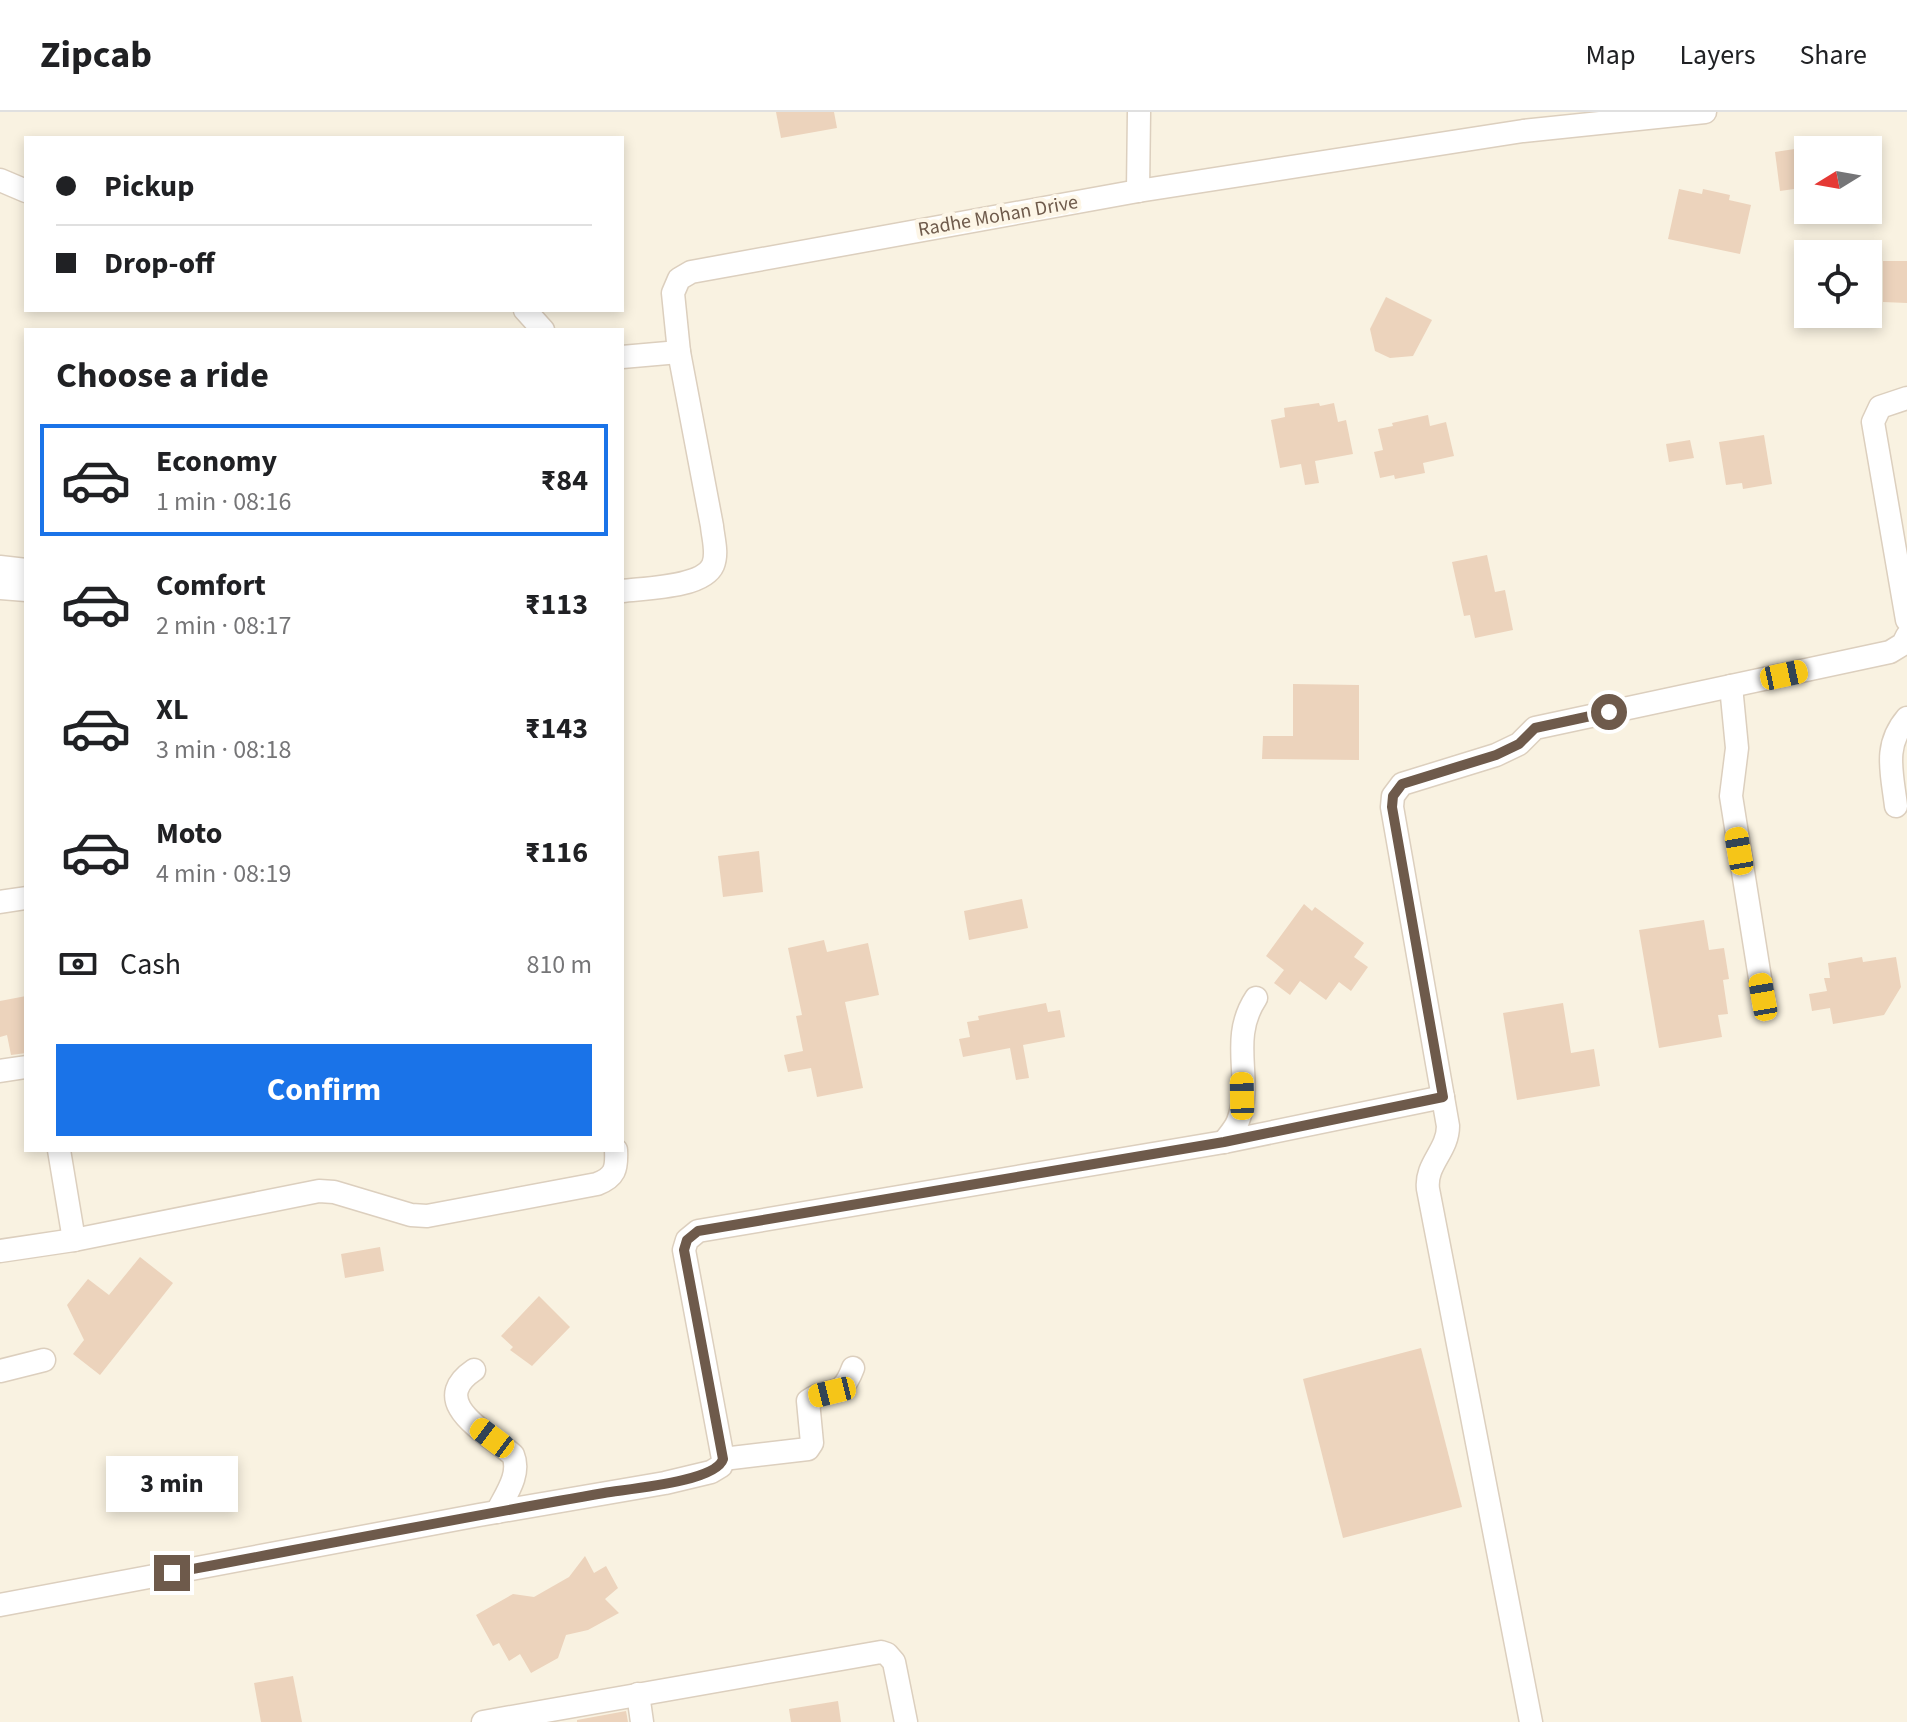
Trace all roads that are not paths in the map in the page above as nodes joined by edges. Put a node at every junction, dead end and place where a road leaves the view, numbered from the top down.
1 (1139, 112) edge
2 (1705, 112) edge
3 (0, 180) edge
4 (24, 190) edge
5 (1138, 191) junction
6 (527, 312) edge
7 (541, 328) edge
8 (679, 352) junction
9 (624, 357) edge
10 (1907, 398) edge
11 (0, 567) edge
12 (24, 570) edge
13 (0, 588) edge
14 (24, 590) edge
15 (624, 591) edge
16 (1906, 636) edge
17 (1731, 686) junction
18 (1907, 718) edge
19 (1896, 806) dead end
20 (24, 898) edge
21 (0, 902) edge
22 (1763, 997) dead end
23 (1256, 998) dead end
24 (24, 1067) edge
25 (0, 1071) edge
26 (1443, 1097) junction
27 (1224, 1142) junction
28 (59, 1152) edge
29 (616, 1152) edge
30 (74, 1240) junction
31 (0, 1251) edge
32 (44, 1360) dead end
33 (853, 1368) dead end
34 (474, 1370) dead end
35 (0, 1371) edge
36 (723, 1459) junction
37 (497, 1512) junction
38 (0, 1605) edge
39 (638, 1694) junction
40 (483, 1722) edge
41 (642, 1722) edge
42 (906, 1722) edge
43 (1531, 1722) edge

1 - 5 street
2 - 5 street, Radhe Mohan Drive
3 - 4 street
5 - 8 street, Radhe Mohan Drive
6 - 7 street
8 - 9 street
8 - 15 street, Radhe Mohan Drive
10 - 16 street
11 - 12 street
13 - 14 street
16 - 17 street
17 - 22 street
17 - 26 street
18 - 19 street
20 - 21 street
23 - 27 street
24 - 25 street
26 - 27 street
26 - 43 street
27 - 36 street
28 - 30 street
29 - 30 street
30 - 31 street
32 - 35 street
33 - 36 street
34 - 37 street
36 - 37 street
37 - 38 street
39 - 40 street
39 - 41 street
39 - 42 street

